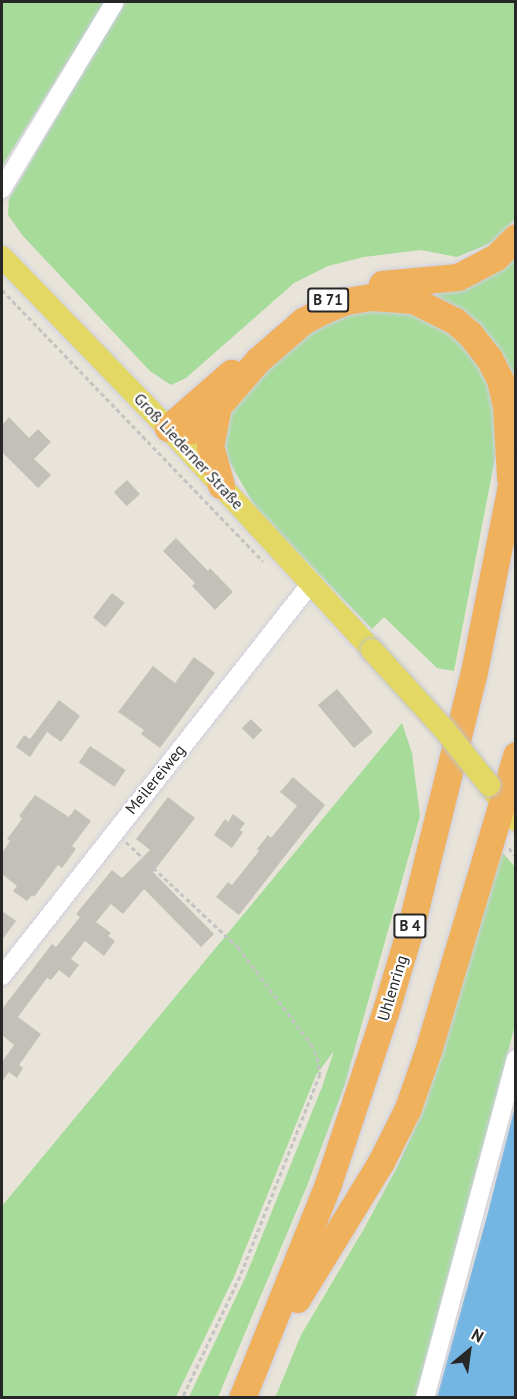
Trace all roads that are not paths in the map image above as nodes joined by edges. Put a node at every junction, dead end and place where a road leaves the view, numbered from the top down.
1 (115, 2) edge
2 (2, 189) edge
3 (516, 237) edge
4 (2, 257) edge
5 (217, 411) junction
6 (168, 428) junction
7 (516, 459) edge
8 (221, 484) junction
9 (510, 486) junction
10 (311, 583) junction
11 (516, 755) edge
12 (504, 819) edge
13 (2, 976) edge
14 (516, 1059) edge
15 (262, 1353) junction
16 (242, 1398) edge
17 (424, 1398) edge

1 - 2 street
3 - 6 highway, B 71
4 - 6 main road, Groß Liederner Straße
5 - 6 highway
5 - 8 highway
5 - 9 highway
6 - 8 main road, Groß Liederner Straße
7 - 9 highway, Uhlenring / B 4
8 - 10 main road, Groß Liederner Straße
9 - 15 highway, Uhlenring / B 4
10 - 12 main road, Groß Liederner Straße, bridge
10 - 13 street, Meilereiweg
11 - 12 highway
12 - 15 highway
14 - 17 street
15 - 16 highway, Uhlenring / B 4

